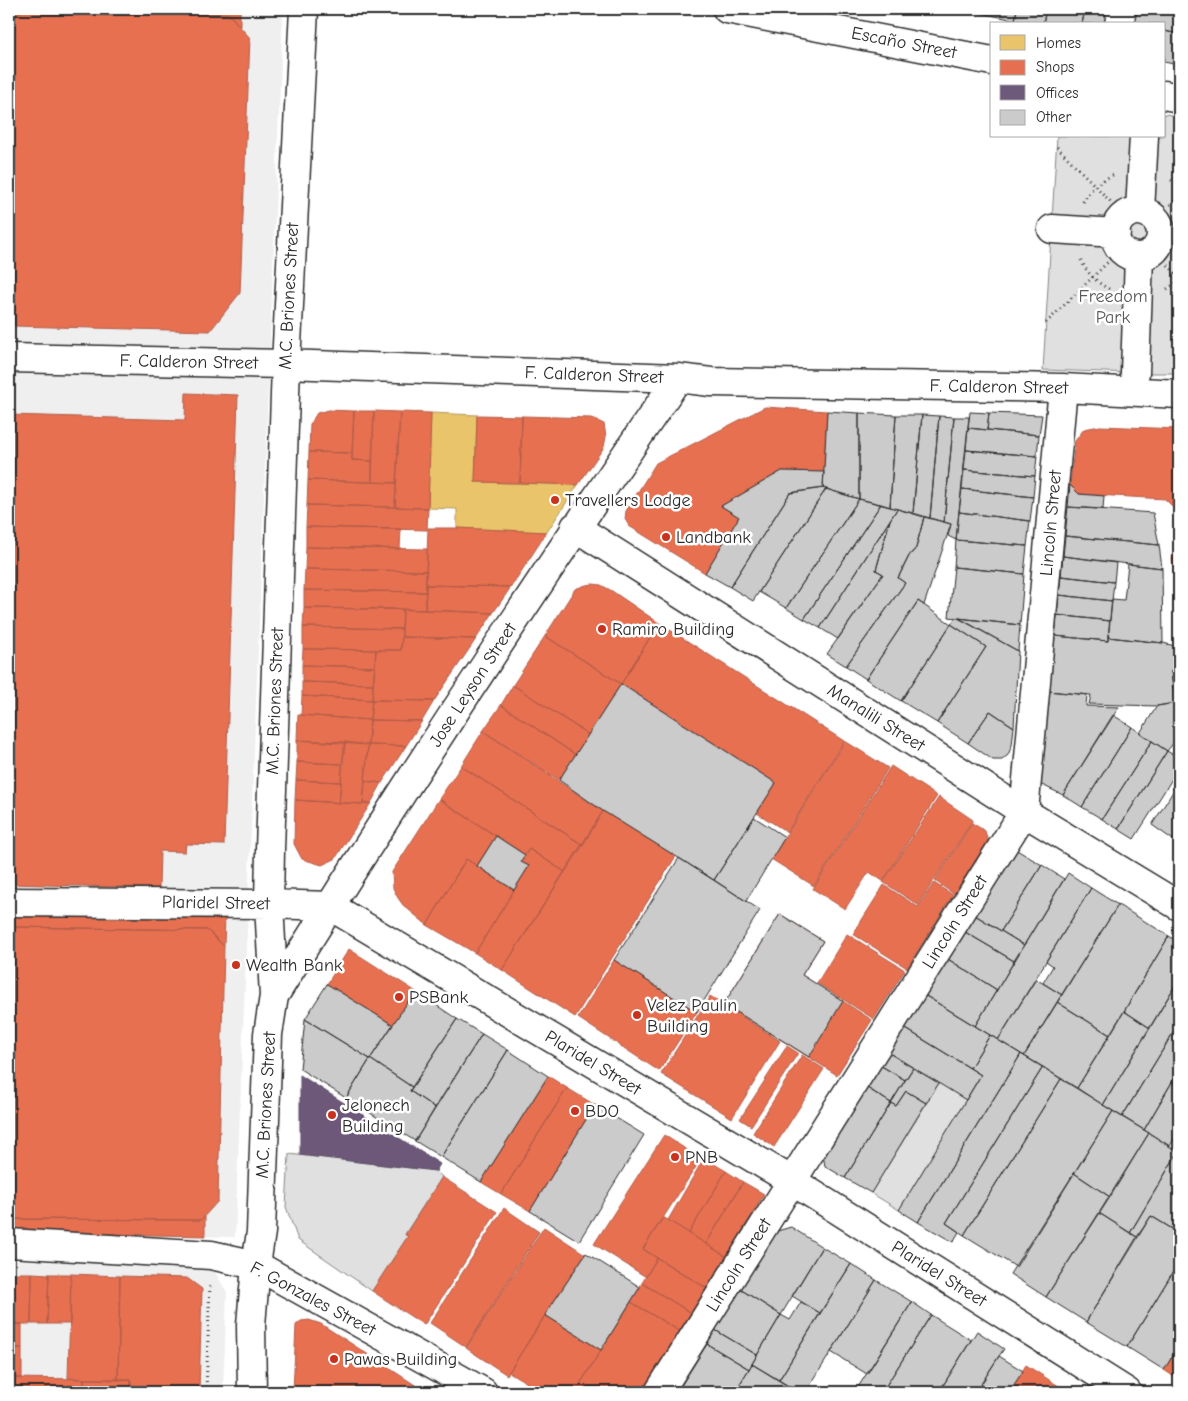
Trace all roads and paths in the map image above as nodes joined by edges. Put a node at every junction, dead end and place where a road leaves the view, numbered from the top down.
1 (304, 9) edge
2 (727, 9) edge
3 (1122, 9) edge
4 (783, 14) edge
5 (1119, 22) edge
6 (990, 61) edge
7 (1166, 95) edge
8 (1179, 98) edge
9 (1144, 138) edge
10 (1057, 148) dead end
11 (1052, 229) dead end
12 (1128, 233) junction
13 (1170, 235) edge
14 (1046, 323) dead end
15 (9, 358) edge
16 (286, 364) junction
17 (1136, 374) dead end
18 (678, 378) junction
19 (1063, 388) junction
20 (1179, 394) edge
21 (575, 528) junction
22 (1024, 812) junction
23 (9, 902) edge
24 (269, 904) junction
25 (330, 906) junction
26 (1179, 906) edge
27 (274, 996) junction
28 (792, 1181) junction
29 (9, 1243) edge
30 (256, 1266) junction
31 (210, 1282) dead end
32 (206, 1392) edge
33 (252, 1392) edge
34 (483, 1392) edge
35 (659, 1392) edge
36 (1127, 1392) edge

1 - 16 street, M.C. Briones Street
2 - 4 street, Escaño Street
3 - 5 street
4 - 6 street, Escaño Street
7 - 8 street
9 - 12 street
10 - 12 path
11 - 12 street
12 - 13 street
12 - 14 path
12 - 17 street
15 - 16 street, F. Calderon Street
16 - 18 street, F. Calderon Street
16 - 24 street, M.C. Briones Street
18 - 19 street, F. Calderon Street
18 - 21 street, Jose Leyson Street
19 - 20 street, F. Calderon Street
19 - 22 street, Lincoln Street
21 - 22 street, Manalili Street
21 - 25 street, Jose Leyson Street
22 - 26 street, Manalili Street
22 - 28 street, Lincoln Street
23 - 24 street, Plaridel Street
24 - 25 street, Plaridel Street
24 - 27 street, M.C. Briones Street
25 - 27 street, Jose Leyson Street
25 - 28 street, Plaridel Street
27 - 30 street, M.C. Briones Street
28 - 35 street, Lincoln Street
28 - 36 street, Plaridel Street
29 - 30 street, F. Gonzales Street
30 - 33 street, M.C. Briones Street
30 - 34 street, F. Gonzales Street
31 - 32 path

